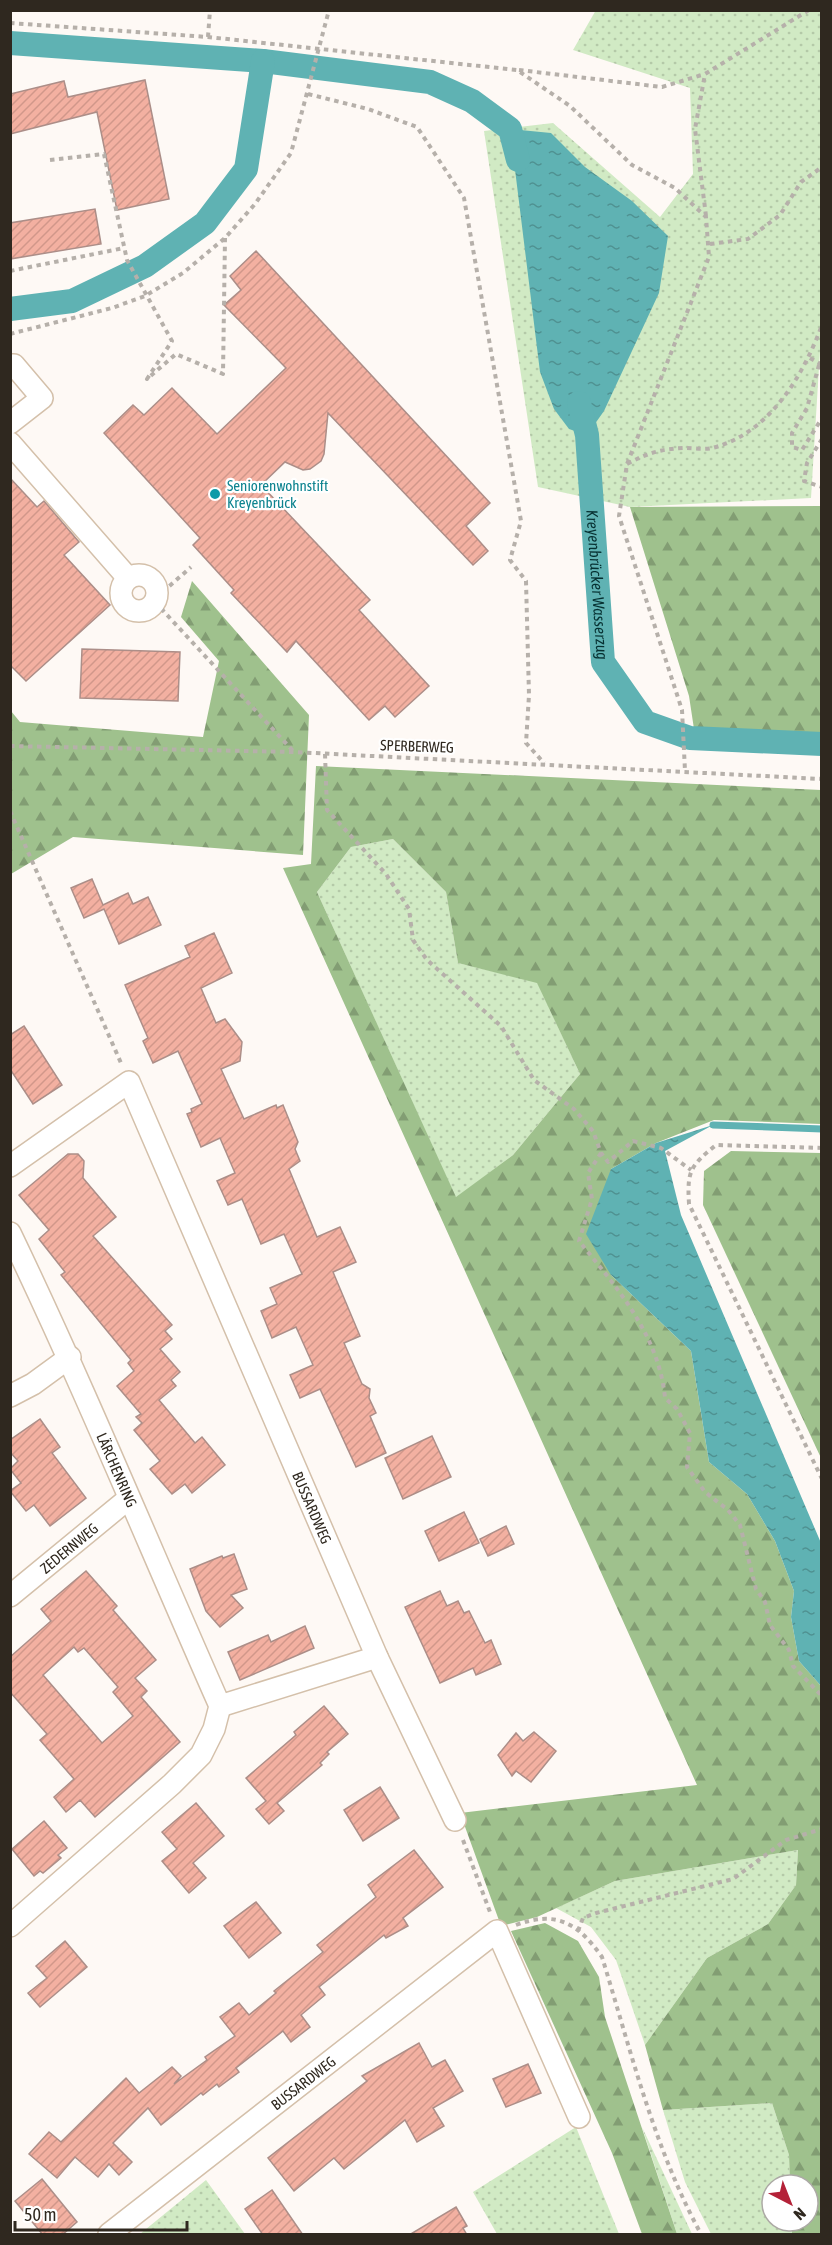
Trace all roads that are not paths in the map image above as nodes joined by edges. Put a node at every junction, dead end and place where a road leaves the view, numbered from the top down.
1 (10, 365) edge
2 (10, 423) edge
3 (10, 443) edge
4 (128, 578) junction
5 (10, 1166) edge
6 (10, 1233) edge
7 (70, 1357) junction
8 (10, 1396) edge
9 (128, 1499) junction
10 (10, 1596) edge
11 (377, 1657) junction
12 (220, 1706) junction
13 (455, 1820) road end
14 (10, 1926) edge
15 (579, 2117) dead end
16 (109, 2235) edge

1 - 2 street
3 - 4 street
4 - 4 street
5 - 11 street, BUSSARDWEG
6 - 7 street, LÄRCHENRING
7 - 8 street
7 - 9 street, LÄRCHENRING
9 - 10 street, ZEDERNWEG
9 - 12 street, LÄRCHENRING
11 - 12 street
11 - 13 street, BUSSARDWEG
12 - 14 street
15 - 16 street, BUSSARDWEG

